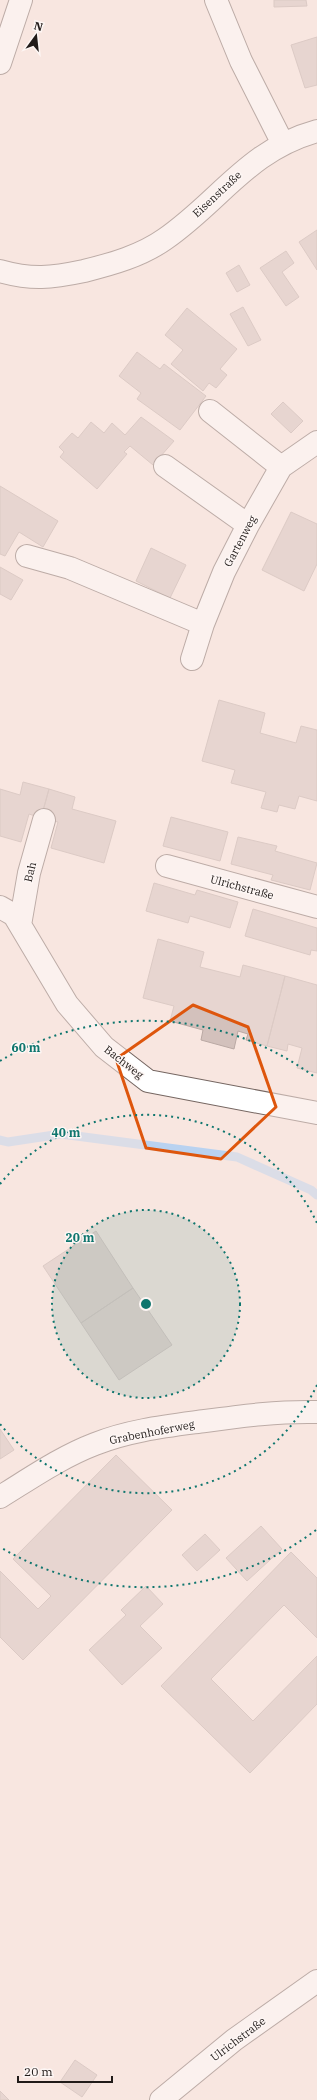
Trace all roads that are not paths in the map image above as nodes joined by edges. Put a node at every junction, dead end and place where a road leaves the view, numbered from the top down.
1 (21, 0) edge
2 (216, 0) edge
3 (0, 63) edge
4 (317, 131) edge
5 (283, 144) junction
6 (0, 271) edge
7 (210, 411) dead end
8 (317, 442) edge
9 (165, 466) dead end
10 (281, 466) junction
11 (248, 525) junction
12 (27, 556) dead end
13 (202, 624) junction
14 (192, 659) dead end
15 (44, 820) dead end
16 (167, 866) dead end
17 (0, 907) edge
18 (317, 907) edge
19 (20, 925) junction
20 (317, 1112) edge
21 (317, 1412) edge
22 (0, 1497) edge
23 (317, 1981) edge
24 (161, 2100) edge

1 - 3 street
2 - 5 street
4 - 5 street, Eisenstraße
5 - 6 street, Eisenstraße
7 - 10 street
8 - 10 street, Gartenweg
9 - 11 street
10 - 11 street, Gartenweg
11 - 13 street, Gartenweg
12 - 13 street
13 - 14 street, Gartenweg
15 - 19 street, Bah
16 - 18 street, Ulrichstraße
17 - 19 street, Bachweg
19 - 20 street, Bachweg
21 - 22 street, Grabenhoferweg
23 - 24 street, Ulrichstraße

